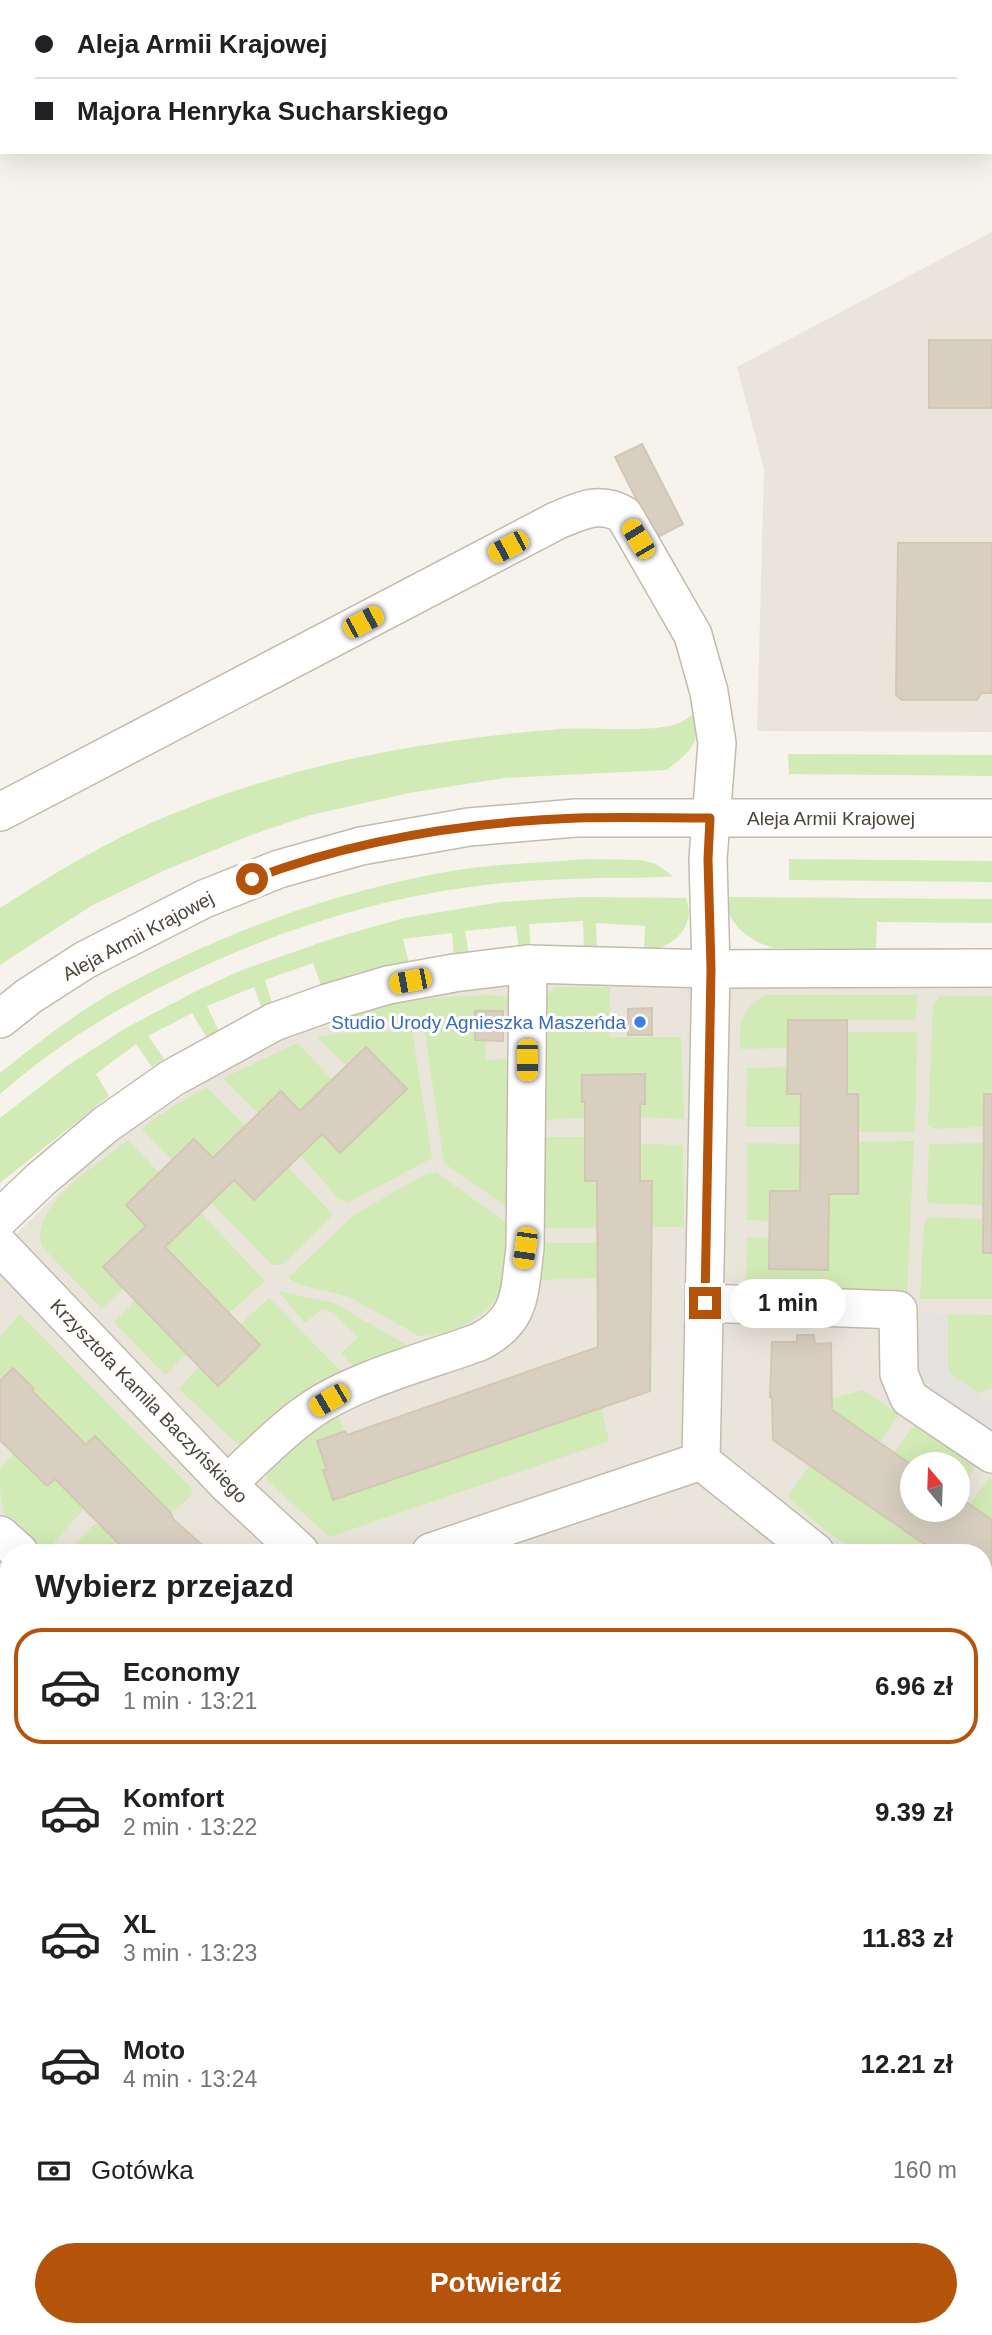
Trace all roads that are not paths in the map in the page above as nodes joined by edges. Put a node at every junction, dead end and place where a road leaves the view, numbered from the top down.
1 (0, 812) edge
2 (710, 818) junction
3 (992, 818) edge
4 (528, 964) junction
5 (992, 968) edge
6 (711, 969) junction
7 (0, 1019) edge
8 (0, 1218) edge
9 (0, 1246) edge
10 (705, 1303) junction
11 (992, 1454) edge
12 (701, 1461) junction
13 (227, 1484) junction
14 (291, 1544) edge
15 (455, 1544) edge
16 (805, 1544) edge

1 - 2 street
2 - 3 street, Aleja Armii Krajowej
2 - 6 street
2 - 7 street, Aleja Armii Krajowej
4 - 6 street
4 - 8 street
4 - 13 street
5 - 6 street
6 - 10 street
9 - 13 street, Krzysztofa Kamila Baczyńskiego
10 - 11 street
10 - 12 street
12 - 15 street
12 - 16 street
13 - 14 street, Krzysztofa Kamila Baczyńskiego

